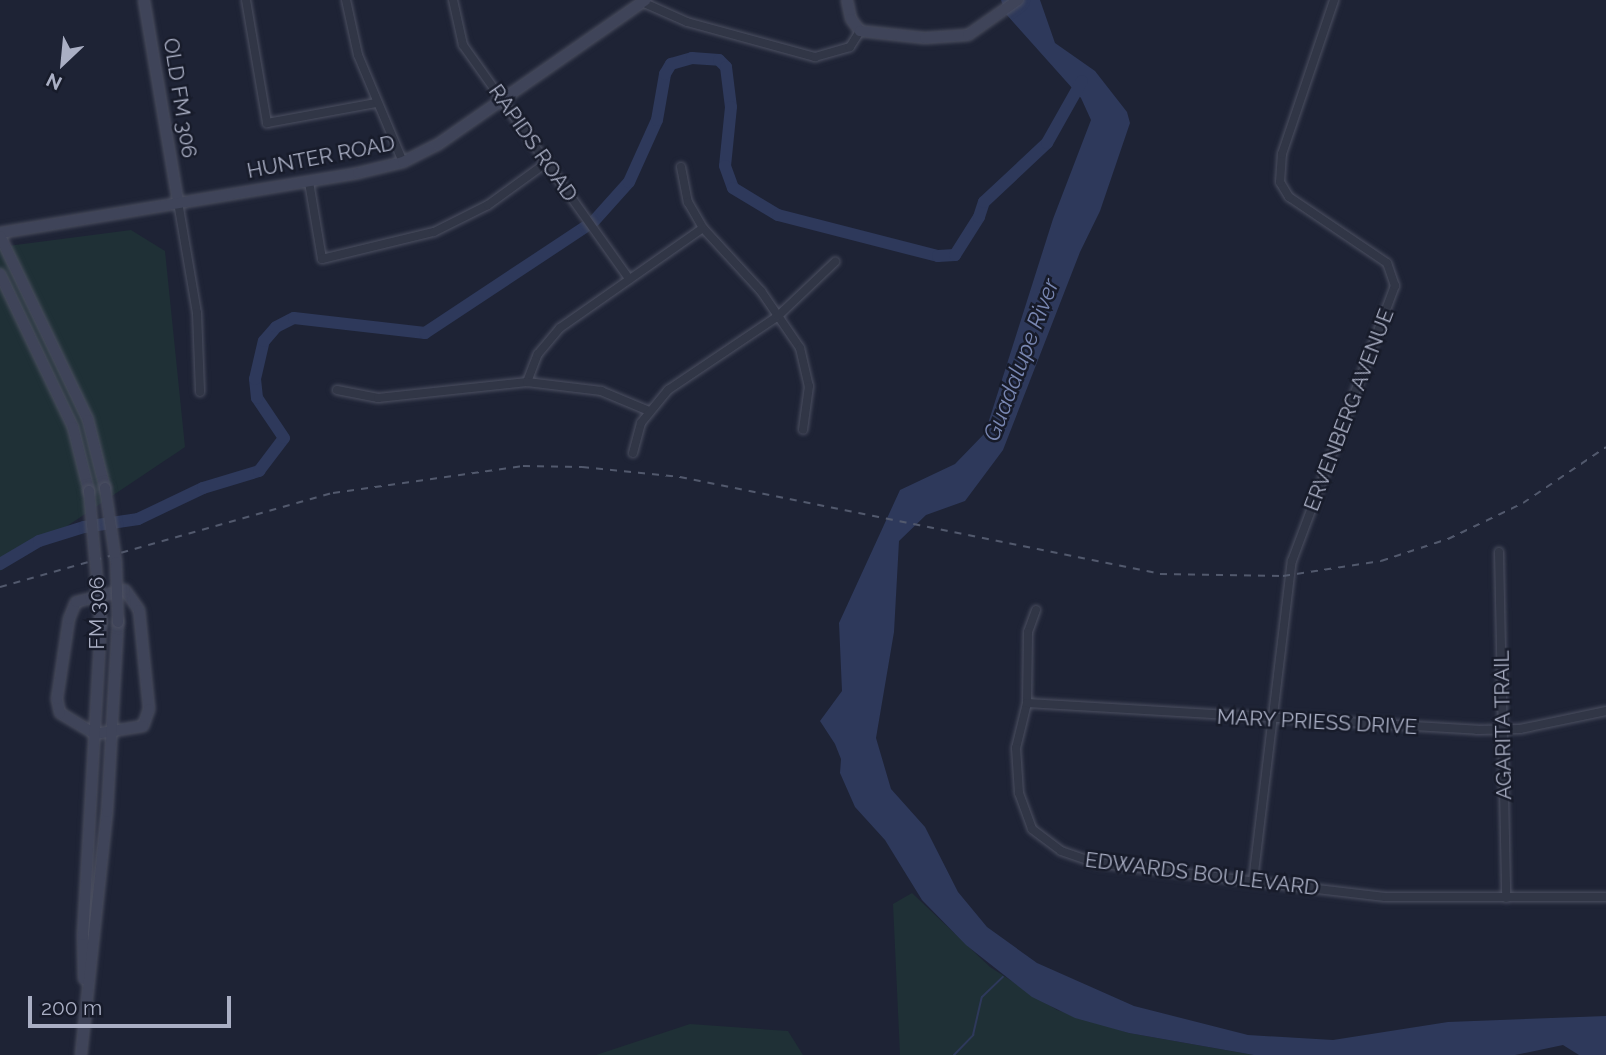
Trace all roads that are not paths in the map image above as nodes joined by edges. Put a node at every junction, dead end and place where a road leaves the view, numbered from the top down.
1 (144, 0) edge
2 (246, 0) edge
3 (346, 0) edge
4 (453, 0) edge
5 (847, 0) edge
6 (1018, 0) edge
7 (1334, 0) edge
8 (644, 1) edge
9 (860, 32) junction
10 (503, 100) junction
11 (376, 103) junction
12 (403, 162) junction
13 (546, 163) junction
14 (681, 167) dead end
15 (309, 182) junction
16 (178, 202) junction
17 (703, 228) junction
18 (0, 235) edge
19 (835, 262) dead end
20 (0, 274) edge
21 (629, 279) junction
22 (778, 316) junction
23 (527, 382) junction
24 (337, 390) dead end
25 (200, 392) dead end
26 (649, 411) junction
27 (803, 430) dead end
28 (633, 453) dead end
29 (1499, 552) dead end
30 (1036, 610) dead end
31 (1027, 703) junction
32 (1606, 711) edge
33 (1272, 720) junction
34 (1504, 730) junction
35 (111, 733) junction
36 (95, 734) junction
37 (1253, 881) junction
38 (1606, 897) edge
39 (1506, 898) junction
40 (85, 1010) junction
41 (81, 1055) edge

1 - 16 main road, OLD FM 306
2 - 11 street
3 - 11 street
4 - 10 street, RAPIDS ROAD
5 - 9 main road
6 - 9 main road
7 - 33 street, ERVENBERG AVENUE
8 - 9 street
8 - 10 main road, HUNTER ROAD
10 - 12 main road, HUNTER ROAD
10 - 13 street, RAPIDS ROAD
11 - 12 street
12 - 15 main road, HUNTER ROAD
13 - 15 street
13 - 21 street, RAPIDS ROAD
14 - 17 street
15 - 16 main road, HUNTER ROAD
16 - 18 main road, HUNTER ROAD
16 - 25 street
17 - 21 street
17 - 22 street
18 - 35 main road, FM 306 / FM 306, bridge
19 - 22 street
20 - 36 main road, FM 306 / FM 306, bridge
21 - 23 street
22 - 26 street
22 - 27 street
23 - 24 street
23 - 26 street
26 - 28 street
29 - 34 street, AGARITA TRAIL
30 - 31 street, EDWARDS BOULEVARD
31 - 33 street, MARY PRIESS DRIVE
31 - 37 street, EDWARDS BOULEVARD
32 - 34 street, MARY PRIESS DRIVE
33 - 34 street, MARY PRIESS DRIVE
33 - 37 street, ERVENBERG AVENUE
34 - 39 street, AGARITA TRAIL
35 - 36 main road
35 - 36 main road
35 - 40 main road, FM 306 / FM 306
36 - 40 main road, FM 306 / FM 306
37 - 39 street, EDWARDS BOULEVARD
38 - 39 street, EDWARDS BOULEVARD
40 - 41 main road, FM 306 / FM 306

